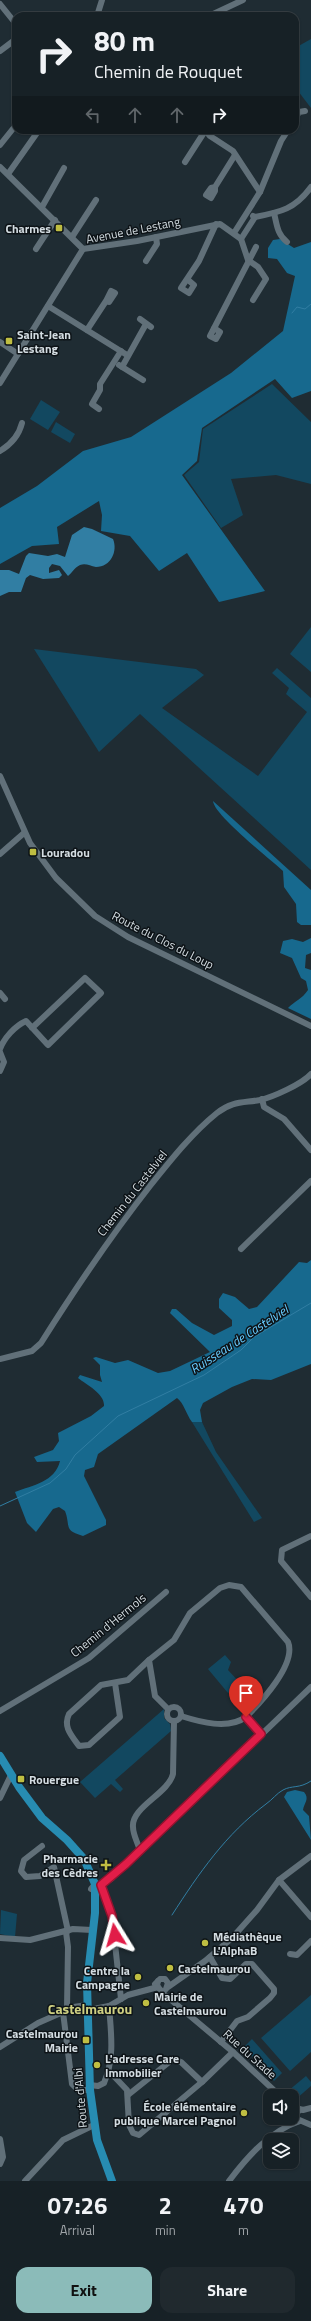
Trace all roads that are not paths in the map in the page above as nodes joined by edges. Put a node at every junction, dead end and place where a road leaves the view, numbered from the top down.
1 (102, 0) edge
2 (243, 0) edge
3 (0, 4) edge
4 (99, 12) edge
5 (218, 12) edge
6 (12, 19) edge
7 (12, 42) edge
8 (0, 51) edge
9 (305, 111) dead end
10 (299, 112) edge
11 (12, 130) edge
12 (37, 134) edge
13 (202, 134) edge
14 (210, 134) edge
15 (285, 134) edge
16 (0, 145) edge
17 (235, 156) junction
18 (185, 162) dead end
19 (0, 167) edge
20 (64, 168) dead end
21 (8, 174) junction
22 (215, 187) dead end
23 (311, 187) edge
24 (260, 192) junction
25 (96, 200) dead end
26 (42, 207) junction
27 (247, 212) junction
28 (274, 213) junction
29 (254, 217) junction
30 (55, 220) junction
31 (216, 224) junction
32 (234, 233) junction
33 (72, 237) junction
34 (156, 237) junction
35 (241, 239) junction
36 (287, 242) dead end
37 (256, 247) dead end
38 (36, 249) dead end
39 (83, 249) junction
40 (248, 260) junction
41 (146, 261) dead end
42 (187, 279) dead end
43 (253, 300) dead end
44 (106, 301) dead end
45 (48, 306) junction
46 (140, 319) dead end
47 (214, 328) dead end
48 (87, 330) junction
49 (0, 342) edge
50 (121, 351) junction
51 (18, 354) junction
52 (127, 355) junction
53 (115, 362) junction
54 (122, 367) junction
55 (143, 380) dead end
56 (0, 383) edge
57 (100, 409) dead end
58 (22, 423) dead end
59 (0, 451) edge
60 (0, 776) edge
61 (24, 833) junction
62 (0, 854) edge
63 (0, 993) edge
64 (5, 999) dead end
65 (311, 1026) edge
66 (32, 1028) junction
67 (2, 1038) edge
68 (0, 1049) edge
69 (0, 1052) edge
70 (0, 1071) edge
71 (311, 1074) edge
72 (262, 1099) junction
73 (311, 1150) edge
74 (311, 1180) edge
75 (241, 1249) dead end
76 (0, 1359) edge
77 (311, 1536) edge
78 (166, 1592) dead end
79 (311, 1597) edge
80 (149, 1660) junction
81 (115, 1683) junction
82 (311, 1687) edge
83 (168, 1709) junction
84 (0, 1711) edge
85 (181, 1716) junction
86 (246, 1717) junction
87 (174, 1722) junction
88 (261, 1734) junction
89 (0, 1756) edge
90 (14, 1778) junction
91 (0, 1798) edge
92 (42, 1846) dead end
93 (140, 1851) junction
94 (311, 1856) edge
95 (279, 1880) junction
96 (97, 1888) junction
97 (311, 1917) edge
98 (92, 1930) junction
99 (67, 1932) junction
100 (0, 1938) edge
101 (311, 1941) edge
102 (290, 1954) dead end
103 (210, 1957) junction
104 (186, 1974) junction
105 (118, 1975) junction
106 (165, 1979) junction
107 (159, 1986) junction
108 (167, 1987) junction
109 (128, 1995) junction
110 (168, 1997) junction
111 (121, 1999) junction
112 (109, 2006) junction
113 (88, 2007) junction
114 (65, 2010) junction
115 (221, 2042) junction
116 (0, 2047) edge
117 (233, 2052) junction
118 (108, 2070) junction
119 (202, 2082) junction
120 (90, 2087) junction
121 (273, 2089) edge
122 (128, 2095) junction
123 (301, 2111) edge
124 (301, 2121) junction
125 (311, 2124) edge
126 (94, 2125) junction
127 (285, 2128) junction
128 (0, 2138) edge
129 (0, 2164) edge
130 (25, 2181) edge
131 (112, 2181) edge
132 (230, 2181) edge

1 - 4 street
2 - 5 street
3 - 6 street
7 - 8 street
9 - 10 street
11 - 16 street
12 - 21 street
13 - 18 street
14 - 17 street
15 - 24 street
17 - 22 street
17 - 24 street
19 - 21 street
20 - 26 street
21 - 26 street
23 - 28 street
24 - 27 street
25 - 33 street
26 - 30 street
27 - 29 street
27 - 32 street
28 - 29 street
28 - 36 street
29 - 35 street
30 - 33 street
30 - 38 street
31 - 32 street
31 - 34 street, Avenue de Lestang
31 - 42 street
32 - 35 street
33 - 39 street
34 - 39 street, Avenue de Lestang
34 - 41 street
35 - 40 street
37 - 40 street
39 - 45 street, Avenue de Lestang
40 - 43 street
40 - 47 street
44 - 48 street
45 - 48 street
45 - 51 street, Avenue de Lestang
46 - 52 street
48 - 50 street
49 - 51 street
50 - 52 street
50 - 53 street
51 - 56 street, Avenue de Lestang
52 - 54 street
53 - 54 street
53 - 57 street
54 - 55 street
58 - 59 street
60 - 61 street, Route du Clos du Loup
61 - 62 street
61 - 65 street, Route du Clos du Loup
63 - 64 street
66 - 66 street
66 - 67 street
67 - 68 street
69 - 70 street
71 - 72 street, Chemin du Castelviel
72 - 73 street
72 - 76 street, Chemin du Castelviel
74 - 75 street
77 - 79 street
78 - 84 street, Chemin d'Hermols
80 - 81 street
80 - 83 street
80 - 86 street
81 - 81 street
82 - 88 street
83 - 85 street
83 - 87 street
85 - 86 street
85 - 87 street
86 - 88 street
87 - 93 street
88 - 93 street
89 - 90 main road
90 - 91 street
90 - 96 main road
92 - 99 street
93 - 96 street
94 - 95 street
95 - 97 street
95 - 103 street
96 - 98 main road, Route d'Albi
96 - 105 street
98 - 99 street
98 - 113 main road, Route d'Albi
99 - 100 street
99 - 114 street
101 - 102 street
103 - 104 street
103 - 115 street
104 - 106 street
104 - 108 street
105 - 109 street
105 - 111 street
106 - 107 street
106 - 108 street
107 - 108 street
107 - 109 street
107 - 110 street, Rue du Stade
108 - 110 street
109 - 111 street
110 - 115 street, Rue du Stade
111 - 112 street
112 - 113 street
112 - 118 street
113 - 114 street
113 - 120 main road, Route d'Albi
114 - 116 street
114 - 120 street
115 - 117 street, Rue du Stade
117 - 119 street
117 - 121 street, Rue du Stade
118 - 120 street
118 - 122 street
119 - 122 street
119 - 122 street
120 - 126 main road, Route d'Albi
123 - 124 street
123 - 125 street
123 - 127 street
124 - 125 street
124 - 127 street
126 - 130 street
126 - 131 main road, Route d'Albi
127 - 132 street
128 - 129 street

